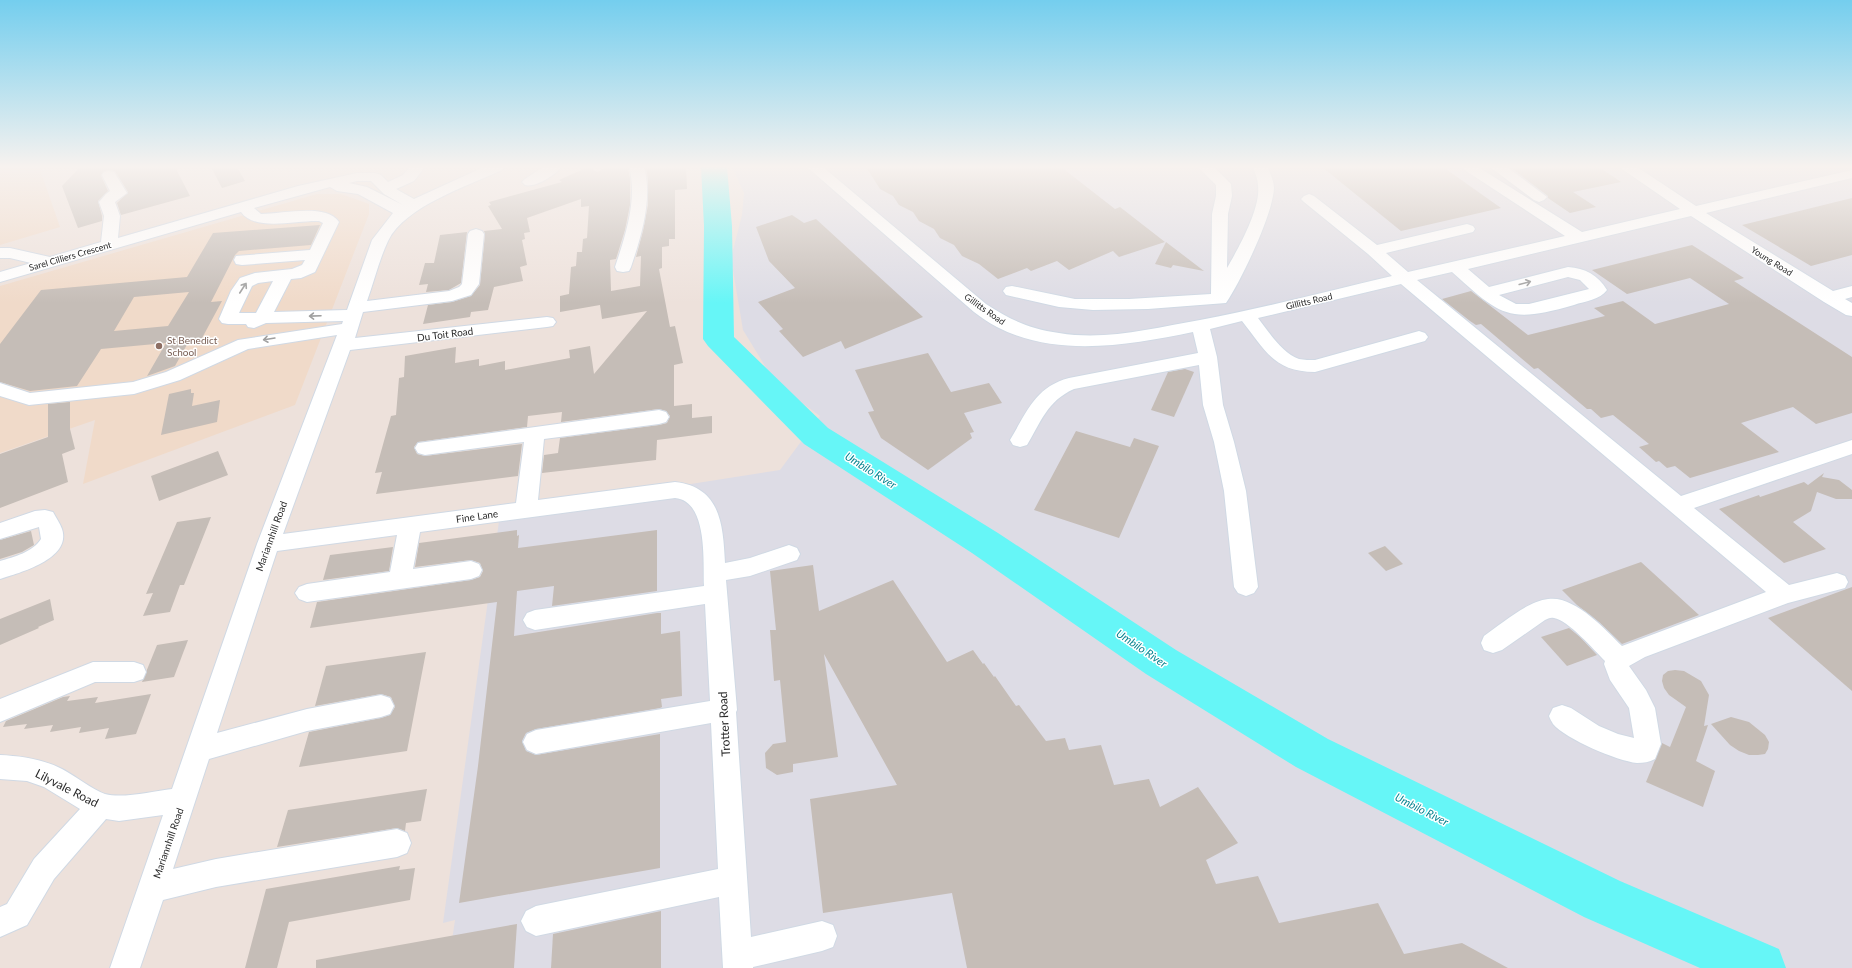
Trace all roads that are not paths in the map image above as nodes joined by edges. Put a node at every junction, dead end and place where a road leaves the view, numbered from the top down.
1 (111, 212) edge
2 (223, 212) edge
3 (249, 212) edge
4 (404, 212) edge
5 (638, 212) edge
6 (866, 212) edge
7 (1220, 212) edge
8 (1260, 212) edge
9 (1325, 212) edge
10 (1545, 212) edge
11 (1555, 212) edge
12 (1687, 212) edge
13 (1694, 212) edge
14 (1467, 229) dead end
15 (476, 234) dead end
16 (1587, 236) junction
17 (109, 245) junction
18 (1374, 251) junction
19 (0, 253) edge
20 (316, 254) junction
21 (242, 260) dead end
22 (49, 262) junction
23 (623, 267) dead end
24 (1456, 267) junction
25 (284, 276) junction
26 (0, 277) edge
27 (1404, 278) junction
28 (1012, 291) dead end
29 (1852, 291) edge
30 (1487, 293) junction
31 (1830, 298) junction
32 (1220, 299) junction
33 (1852, 311) edge
34 (1246, 316) junction
35 (263, 317) junction
36 (355, 320) junction
37 (1220, 321) junction
38 (547, 322) dead end
39 (1200, 325) junction
40 (1419, 336) dead end
41 (244, 344) junction
42 (1208, 357) junction
43 (0, 389) edge
44 (659, 417) dead end
45 (535, 434) junction
46 (1020, 440) dead end
47 (1852, 447) edge
48 (425, 448) dead end
49 (686, 490) joint
50 (1678, 505) junction
51 (526, 509) junction
52 (410, 525) junction
53 (0, 531) edge
54 (268, 544) junction
55 (789, 554) dead end
56 (0, 570) edge
57 (471, 570) dead end
58 (400, 580) junction
59 (1837, 582) dead end
60 (716, 583) junction
61 (1246, 586) dead end
62 (307, 593) dead end
63 (1785, 595) junction
64 (535, 620) dead end
65 (1493, 643) dead end
66 (1619, 659) junction
67 (134, 672) dead end
68 (381, 706) dead end
69 (724, 710) junction
70 (0, 711) edge
71 (1562, 716) dead end
72 (536, 742) dead end
73 (199, 750) junction
74 (0, 767) edge
75 (182, 800) junction
76 (100, 806) junction
77 (397, 843) dead end
78 (732, 880) junction
79 (152, 888) junction
80 (536, 921) dead end
81 (0, 922) edge
82 (822, 936) dead end
83 (738, 962) edge
84 (125, 968) edge

1 - 17 street
2 - 17 street, Sarel Cilliers Crescent
3 - 20 street
4 - 36 street, Mariannhill Road
5 - 23 street
6 - 39 street, Gillitts Road
7 - 32 street
8 - 32 street
9 - 18 street
10 - 16 street
11 - 16 street
12 - 16 street, Gillitts Road
13 - 31 street, Young Road
14 - 18 street
15 - 36 street
16 - 24 street, Gillitts Road
17 - 22 street, Sarel Cilliers Crescent
18 - 27 street
19 - 22 street
20 - 21 street
20 - 25 street
22 - 26 street, Sarel Cilliers Crescent
24 - 27 street, Gillitts Road
24 - 30 street
25 - 35 street
35 -> 25 street
27 - 34 street, Gillitts Road
27 - 50 street
28 - 32 street
29 - 31 street
30 -> 30 street
31 - 33 street, Young Road
32 - 37 street
34 - 37 street, Gillitts Road
34 - 40 street
36 -> 35 street
35 - 41 street
36 - 38 street, Du Toit Road
36 -> 41 street
36 - 54 street, Mariannhill Road
37 - 39 street, Gillitts Road
39 - 42 street
41 - 43 street
42 - 46 street
42 - 61 street
44 - 45 street
45 - 48 street
45 - 51 street
47 - 50 street
49 - 51 street, Fine Lane
49 - 60 street, Trotter Road
50 - 63 street
51 - 52 street, Fine Lane
52 - 54 street, Fine Lane
52 - 58 street
53 - 56 street
54 - 73 street, Mariannhill Road
55 - 60 street
57 - 58 street
58 - 62 street
59 - 63 street
60 - 64 street
60 - 69 street, Trotter Road
63 - 66 street
65 - 66 street
66 - 71 street
67 - 70 street
68 - 73 street
69 - 72 street
69 - 78 street, Trotter Road
73 - 75 street, Mariannhill Road
74 - 76 street, Lilyvale Road
75 - 76 street, Lilyvale Road
75 - 79 street, Mariannhill Road
76 - 81 street
77 - 79 street
78 - 80 street
78 - 83 street, Trotter Road
79 - 84 street, Mariannhill Road
82 - 83 street

